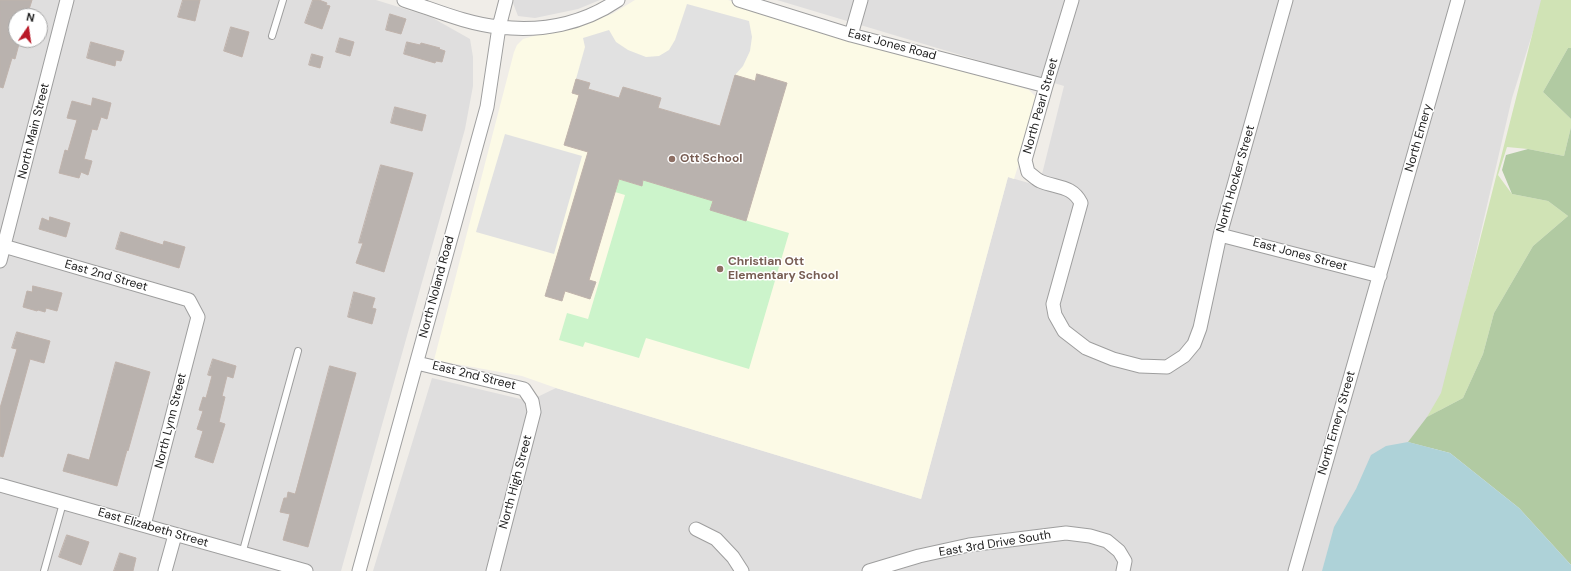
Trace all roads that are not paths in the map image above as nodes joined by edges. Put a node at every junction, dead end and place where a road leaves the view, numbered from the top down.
1 (67, 0) edge
2 (283, 0) edge
3 (404, 0) edge
4 (506, 0) edge
5 (618, 0) edge
6 (739, 0) edge
7 (861, 0) edge
8 (1072, 0) edge
9 (1286, 0) edge
10 (1458, 0) edge
11 (499, 27) junction
12 (851, 35) junction
13 (272, 36) dead end
14 (1046, 86) junction
15 (1220, 235) junction
16 (2, 246) edge
17 (0, 262) edge
18 (1380, 276) junction
19 (198, 317) joint
20 (298, 351) dead end
21 (1184, 356) joint
22 (416, 363) junction
23 (527, 395) joint
24 (0, 485) edge
25 (63, 503) junction
26 (144, 525) junction
27 (696, 529) dead end
28 (175, 535) junction
29 (242, 554) junction
30 (44, 571) edge
31 (165, 571) edge
32 (306, 571) edge
33 (359, 571) edge
34 (493, 571) edge
35 (742, 571) edge
36 (869, 571) edge
37 (1123, 571) edge
38 (1295, 571) edge

1 - 16 street, North Main Street
2 - 13 lane
3 - 11 street
4 - 11 street, North Noland Road
5 - 11 street
6 - 12 street, East Jones Road
7 - 12 street
8 - 14 street, North Pearl Street
9 - 15 street, North Hocker Street
10 - 18 street, North Emery
11 - 22 street, North Noland Road
12 - 14 street, East Jones Road
14 - 21 street, North Pearl Street
15 - 18 street, East Jones Street
15 - 21 street, North Hocker Street
16 - 17 street, North Main Street
16 - 19 street, East 2nd Street
18 - 38 street, North Emery Street
19 - 26 street, North Lynn Street
20 - 29 lane
22 - 23 street, East 2nd Street
22 - 33 street, North Noland Road
23 - 34 street, North High Street
24 - 25 street, East Elizabeth Street
25 - 26 street, East Elizabeth Street
25 - 30 lane
26 - 28 street, East Elizabeth Street
27 - 35 street
28 - 29 street, East Elizabeth Street
28 - 31 street
29 - 32 street, East Elizabeth Street
36 - 37 street, East 3rd Drive South

